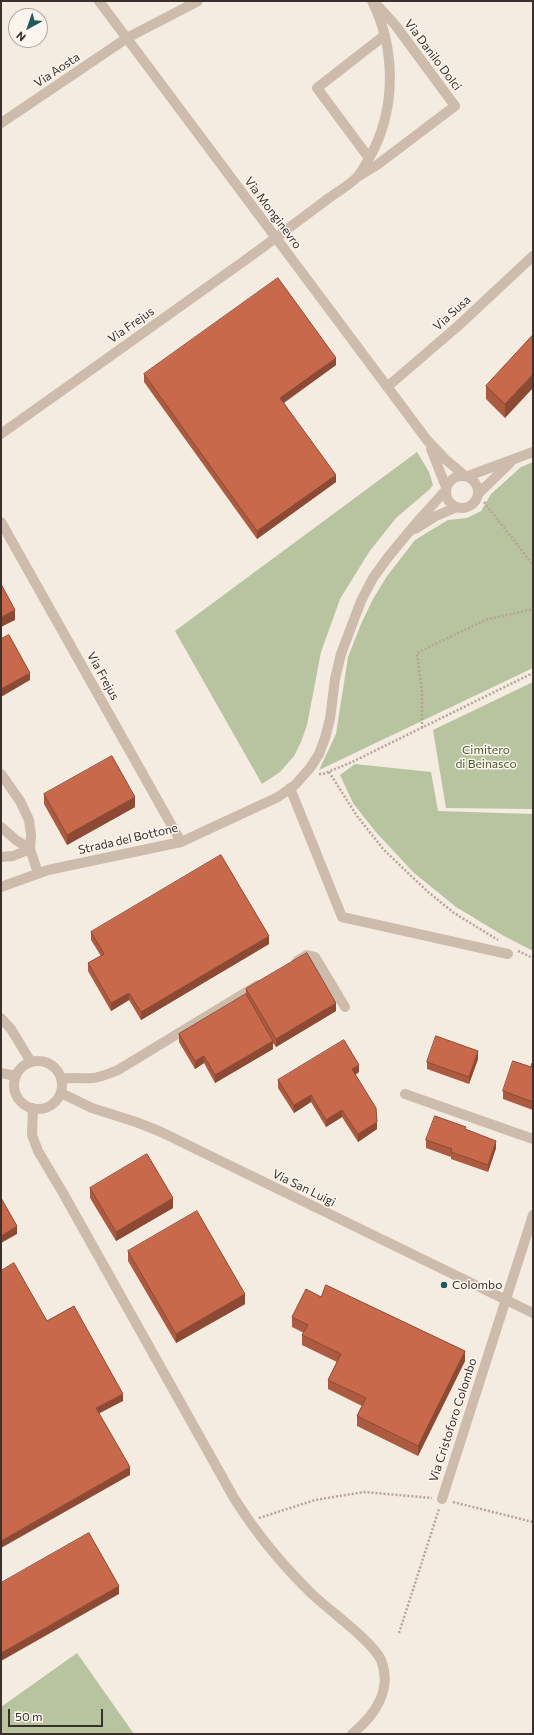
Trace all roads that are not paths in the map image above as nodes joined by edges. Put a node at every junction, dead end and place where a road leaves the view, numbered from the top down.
1 (99, 1) edge
2 (198, 1) edge
3 (372, 1) edge
4 (385, 35) junction
5 (127, 38) junction
6 (1, 123) edge
7 (369, 158) junction
8 (357, 177) junction
9 (276, 238) junction
10 (533, 256) edge
11 (387, 387) junction
12 (1, 434) edge
13 (427, 440) junction
14 (533, 452) edge
15 (513, 460) junction
16 (466, 476) junction
17 (446, 489) junction
18 (478, 496) junction
19 (457, 507) junction
20 (1, 522) edge
21 (410, 532) junction
22 (1, 774) edge
23 (290, 788) junction
24 (1, 827) edge
25 (181, 842) junction
26 (30, 849) junction
27 (1, 857) edge
28 (38, 873) junction
29 (1, 887) edge
30 (511, 951) road end
31 (288, 967) edge
32 (268, 979) edge
33 (345, 1008) dead end
34 (1, 1018) edge
35 (31, 1062) junction
36 (1, 1073) edge
37 (16, 1076) junction
38 (62, 1079) junction
39 (61, 1093) junction
40 (405, 1094) dead end
41 (33, 1108) junction
42 (533, 1139) edge
43 (533, 1215) edge
44 (505, 1300) junction
45 (533, 1313) edge
46 (442, 1499) road end
47 (352, 1734) edge

1 - 5 street, Via Monginevro
2 - 5 street, Via Aosta
3 - 4 street, Via Danilo Dolci
3 - 8 street, Via Danilo Dolci
4 - 7 street, Via Danilo Dolci
4 - 7 street
5 - 6 street, Via Aosta
5 - 9 street, Via Monginevro
7 - 8 street, Via Danilo Dolci
8 - 9 street, Via Danilo Dolci
9 - 11 street, Via Monginevro
9 - 12 street, Via Frejus
10 - 11 street, Via Susa
11 - 13 street, Via Monginevro
13 - 16 street, Via Monginevro
13 - 17 street, Via Monginevro
14 - 15 street
15 - 16 street
15 - 18 street
16 - 17 street
16 - 18 street
17 - 19 street
17 - 21 street, Strada del Bottone
18 - 19 street
19 - 21 street
20 - 25 street, Via Frejus
21 - 23 street, Strada del Bottone
22 - 26 street
23 - 25 street, Strada del Bottone
23 - 30 street
24 - 26 street
25 - 28 street, Strada del Bottone
26 - 27 street
26 - 28 street
28 - 29 street, Strada del Bottone
31 - 33 street
32 - 38 street
34 - 35 street
35 - 37 street
35 - 38 street
36 - 37 street
37 - 41 street
38 - 39 street
39 - 41 street
39 - 44 street, Via San Luigi
40 - 42 street
41 - 47 street
43 - 44 street, Via Cristoforo Colombo
44 - 45 street, Via San Luigi
44 - 46 street, Via Cristoforo Colombo

